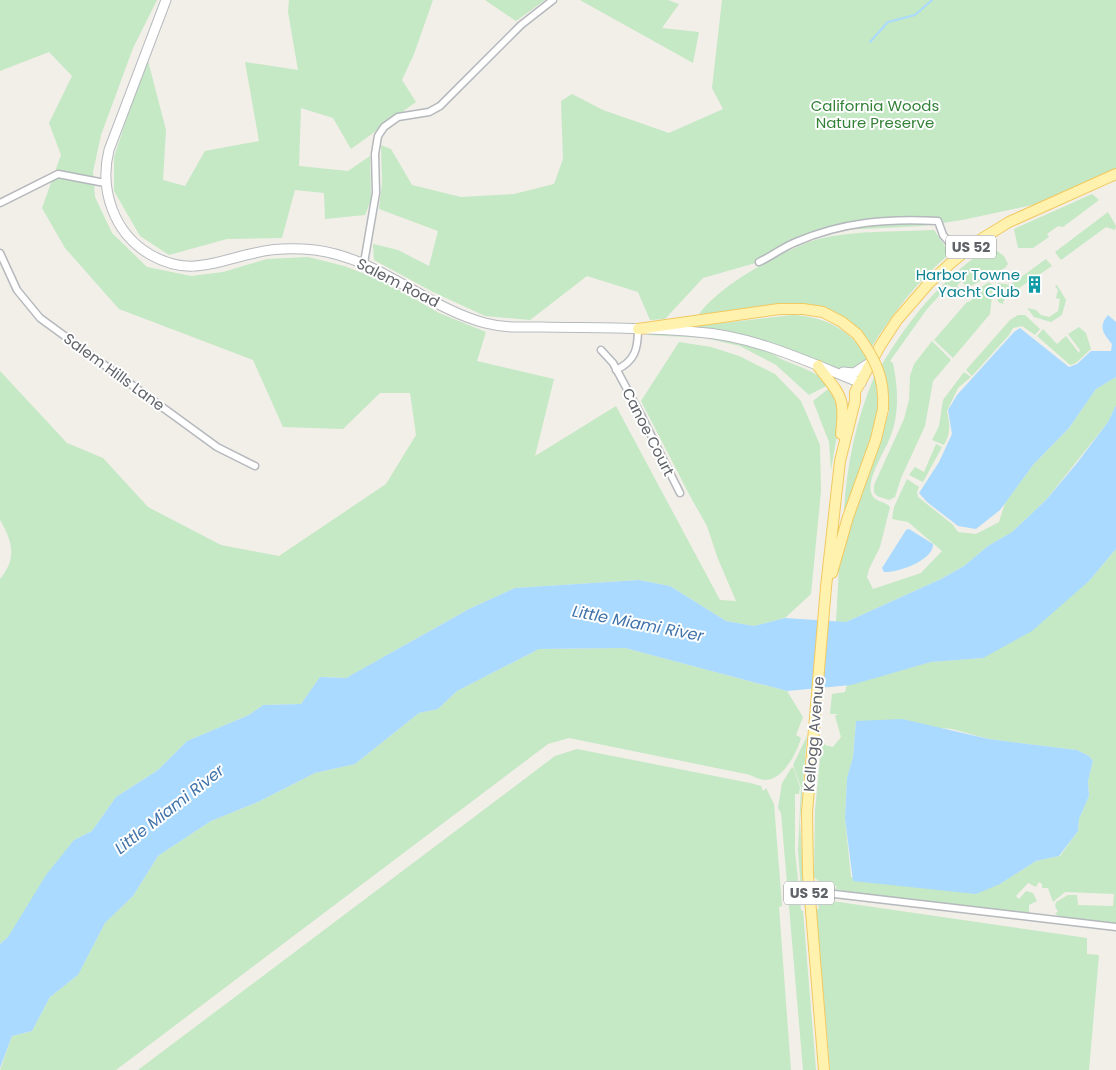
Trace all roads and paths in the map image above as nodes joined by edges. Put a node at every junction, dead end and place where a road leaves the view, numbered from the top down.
1 (166, 0) edge
2 (553, 0) edge
3 (1116, 174) edge
4 (105, 183) junction
5 (0, 203) edge
6 (0, 253) edge
7 (960, 255) junction
8 (759, 262) dead end
9 (364, 263) junction
10 (638, 329) junction
11 (602, 350) dead end
12 (871, 362) junction
13 (818, 366) junction
14 (616, 370) junction
15 (833, 371) junction
16 (861, 383) junction
17 (840, 461) junction
18 (255, 466) dead end
19 (680, 493) dead end
20 (826, 587) junction
21 (809, 891) junction
22 (1116, 927) edge
23 (824, 1070) edge

1 - 4 street, Salem Road
2 - 9 street
3 - 7 main road, Kellogg Avenue / US 52
4 - 5 street
4 - 9 street, Salem Road
6 - 18 street, Salem Hills Lane
7 - 8 street
7 - 12 main road, Kellogg Avenue / US 52
9 - 10 street, Salem Road
10 - 13 street, Salem Road
10 - 14 street, Canoe Court
10 - 20 main road, bridge
11 - 14 street, Canoe Court
12 - 15 street, Salem Road
12 - 16 main road, Kellogg Avenue / US 52
13 - 15 street, Salem Road
13 - 17 main road
14 - 19 street, Canoe Court
15 - 16 street, Salem Road
16 - 17 main road, Kellogg Avenue / US 52
17 - 20 main road, Kellogg Avenue / US 52
20 - 21 main road, Kellogg Avenue / US 52
21 - 22 street
21 - 23 main road, Kellogg Avenue / US 52

